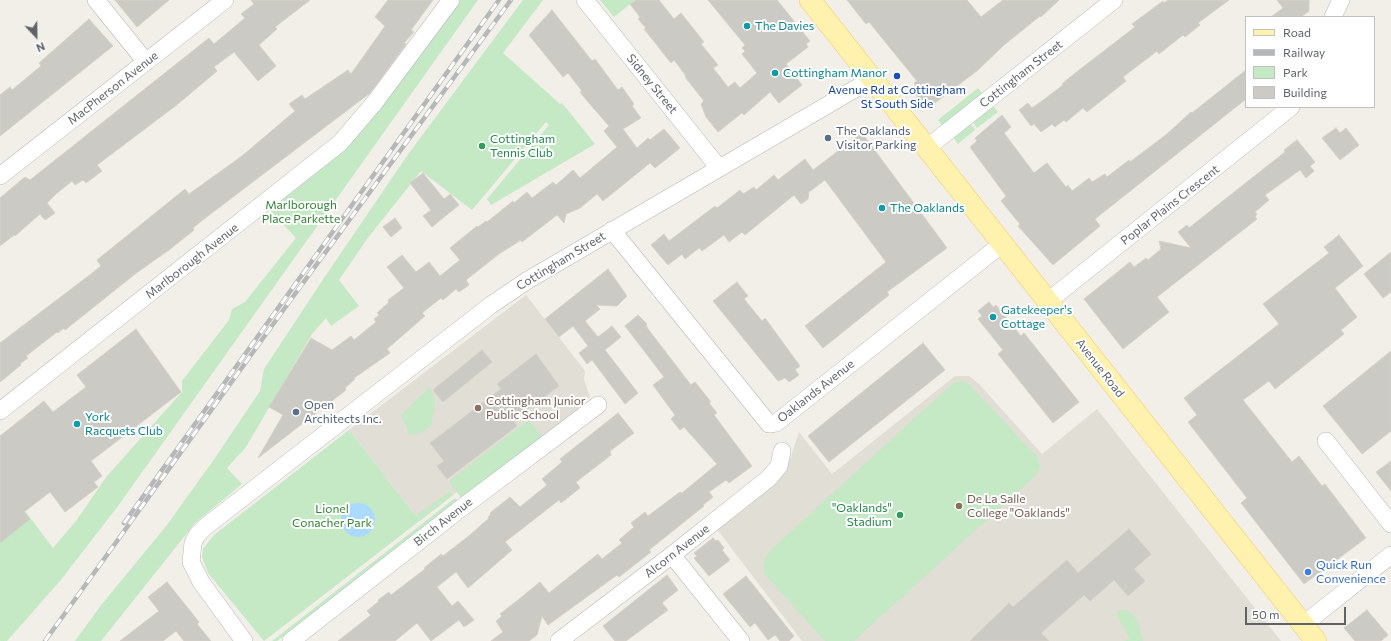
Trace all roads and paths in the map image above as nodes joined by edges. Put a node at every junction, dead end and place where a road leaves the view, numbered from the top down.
1 (96, 0) edge
2 (225, 0) edge
3 (451, 0) edge
4 (585, 0) edge
5 (810, 0) edge
6 (1114, 0) edge
7 (1340, 0) edge
8 (1333, 16) edge
9 (146, 62) junction
10 (872, 78) junction
11 (1290, 108) edge
12 (928, 148) junction
13 (719, 168) junction
14 (0, 176) edge
15 (612, 230) junction
16 (1002, 244) junction
17 (1047, 302) junction
18 (598, 405) dead end
19 (0, 410) edge
20 (1326, 441) dead end
21 (782, 451) dead end
22 (1391, 524) edge
23 (1391, 555) edge
24 (672, 556) junction
25 (1310, 633) edge
26 (244, 641) edge
27 (291, 641) edge
28 (559, 641) edge
29 (741, 641) edge

1 - 9 street
2 - 9 street, MacPherson Avenue
3 - 19 street, Marlborough Avenue
4 - 13 street, Sidney Street
5 - 10 main road, Avenue Road
6 - 12 street, Cottingham Street
7 - 8 street
9 - 14 street, MacPherson Avenue
10 - 12 main road, Avenue Road
10 - 13 street, Cottingham Street
11 - 17 street, Poplar Plains Crescent
12 - 16 main road, Avenue Road
13 - 15 street, Cottingham Street
15 - 16 street, Oaklands Avenue
15 - 26 street, Cottingham Street
16 - 17 main road, Avenue Road
17 - 25 main road, Avenue Road
18 - 27 street, Birch Avenue
20 - 22 street
21 - 24 street, Alcorn Avenue
23 - 25 street
24 - 28 street, Alcorn Avenue
24 - 29 street

